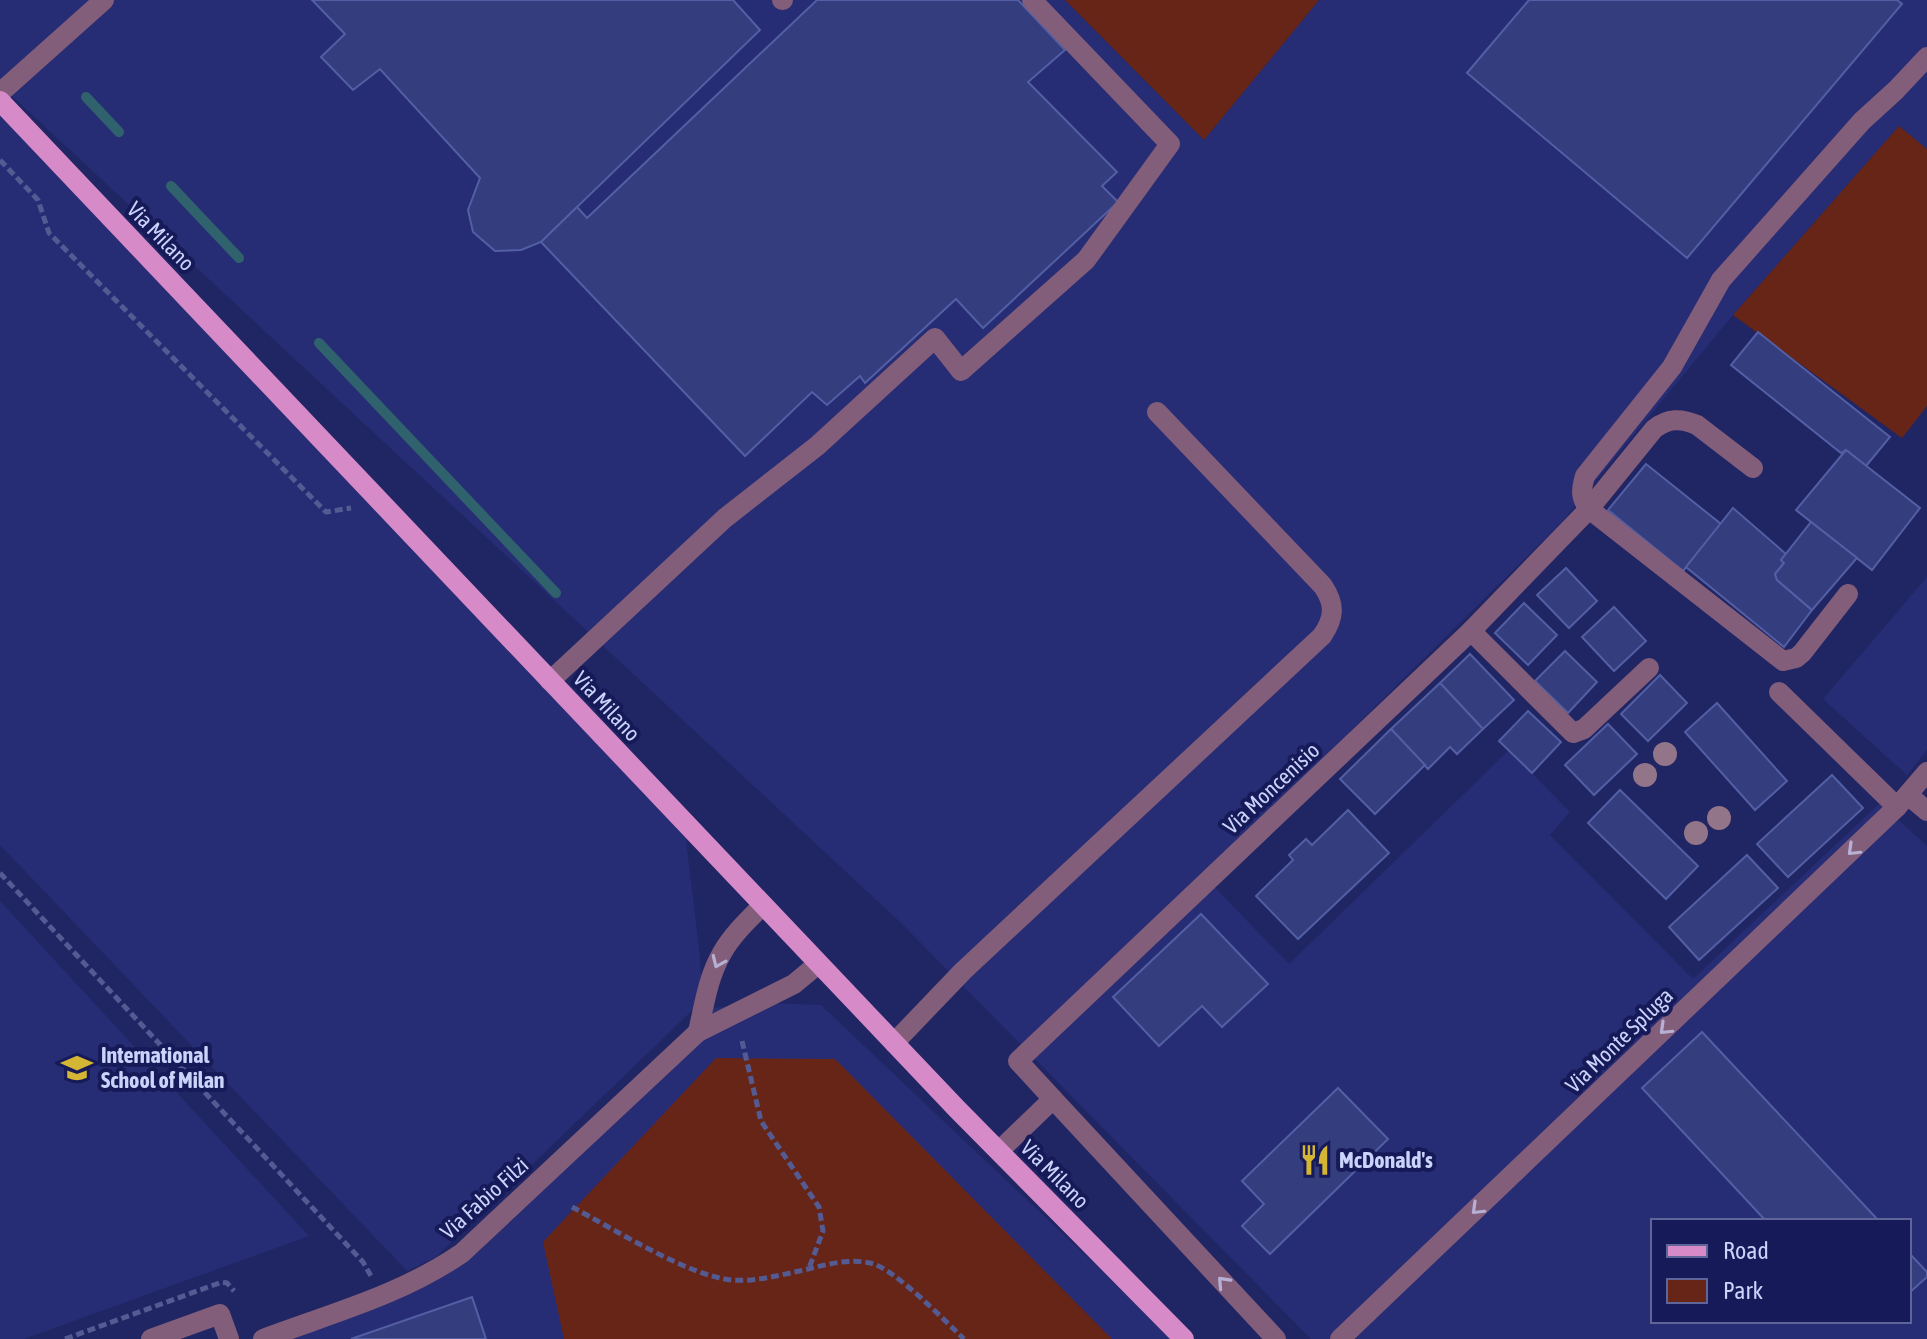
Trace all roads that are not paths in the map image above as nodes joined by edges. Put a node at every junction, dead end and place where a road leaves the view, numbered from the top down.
1 (104, 0) edge
2 (1032, 0) edge
3 (1927, 57) edge
4 (0, 93) edge
5 (0, 101) edge
6 (1157, 412) dead end
7 (1753, 468) dead end
8 (1589, 509) junction
9 (1848, 594) dead end
10 (1471, 631) junction
11 (1649, 668) dead end
12 (550, 681) junction
13 (1779, 692) dead end
14 (1927, 772) edge
15 (1903, 801) junction
16 (1927, 811) edge
17 (763, 905) junction
18 (818, 964) junction
19 (698, 1032) junction
20 (894, 1043) junction
21 (1053, 1099) junction
22 (999, 1151) junction
23 (268, 1338) edge
24 (151, 1339) edge
25 (229, 1339) edge
26 (1184, 1339) edge
27 (1276, 1339) edge
28 (1340, 1339) edge

1 - 4 street
2 - 12 street
3 - 8 street
5 - 12 main road, Via Milano
6 - 20 street
7 - 8 street, Via Moncenisio
8 - 9 street
8 - 10 street, Via Moncenisio
10 - 11 street
10 - 21 street, Via Moncenisio
12 - 17 main road, Via Milano
13 - 15 street
14 - 15 street, Via Monte Spluga
15 - 16 street
15 -> 28 street, Via Monte Spluga
17 - 18 main road, Via Milano
17 -> 19 street
18 - 19 street, Via Fabio Filzi
18 - 20 main road, Via Milano
19 - 23 street, Via Fabio Filzi
20 - 22 main road, Via Milano
21 - 22 street
27 -> 21 street
22 - 26 main road, Via Milano
24 - 25 street

